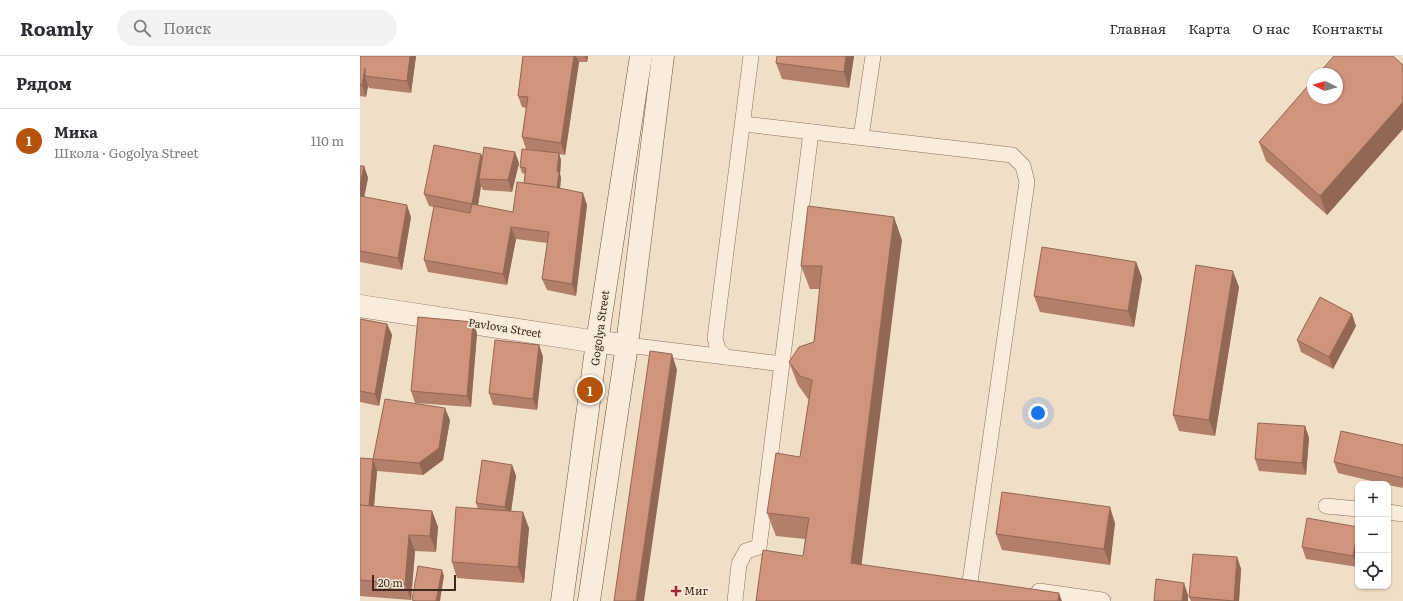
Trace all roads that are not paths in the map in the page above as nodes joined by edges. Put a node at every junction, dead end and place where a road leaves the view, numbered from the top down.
1 (641, 56) edge
2 (663, 56) edge
3 (752, 56) edge
4 (873, 56) edge
5 (744, 124) junction
6 (811, 132) junction
7 (861, 138) junction
8 (360, 306) edge
9 (597, 342) junction
10 (627, 345) junction
11 (726, 357) junction
12 (782, 364) junction
13 (1326, 506) dead end
14 (1355, 509) edge
15 (1391, 512) edge
16 (1403, 514) edge
17 (954, 580) edge
18 (970, 582) junction
19 (985, 584) edge
20 (1024, 589) edge
21 (562, 601) edge
22 (589, 601) edge
23 (735, 601) edge
24 (1103, 601) edge

1 - 9 street, Gogolya Street
2 - 10 street
3 - 5 lane
4 - 7 lane
5 - 6 lane
5 - 11 lane
6 - 7 lane
6 - 12 lane
7 - 18 lane
8 - 9 street, Pavlova Street
9 - 10 street, Pavlova Street
9 - 21 street, Gogolya Street
10 - 11 lane
10 - 22 street
11 - 12 lane
12 - 23 lane
13 - 14 lane
15 - 16 lane
17 - 18 lane
18 - 19 lane
20 - 24 lane

